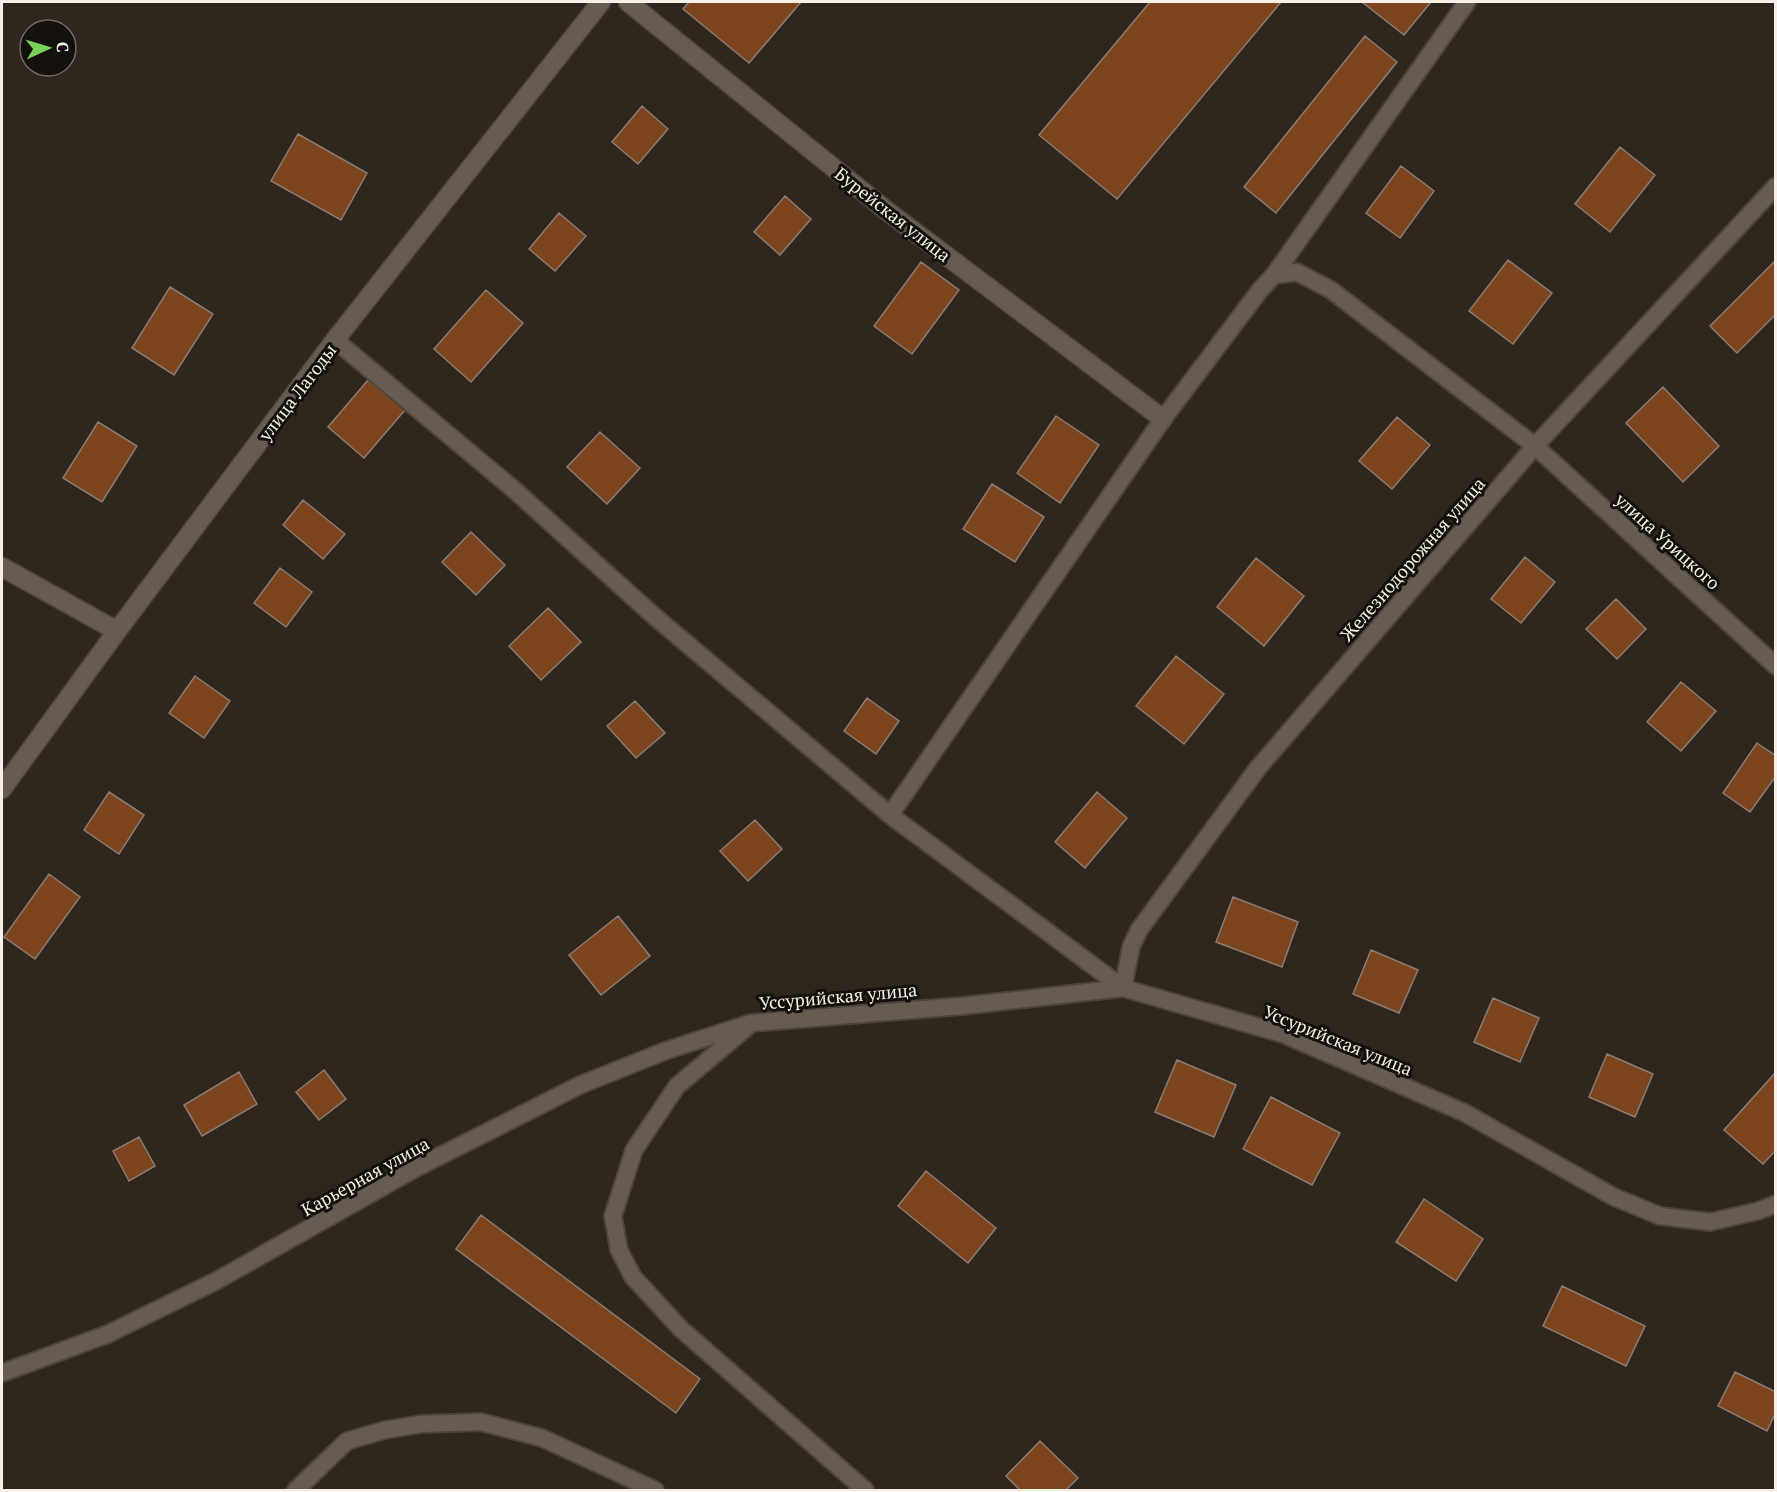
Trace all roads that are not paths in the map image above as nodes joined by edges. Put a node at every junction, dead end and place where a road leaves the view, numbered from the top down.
1 (601, 2) edge
2 (628, 2) edge
3 (1467, 2) edge
4 (1776, 186) edge
5 (1274, 275) junction
6 (335, 340) junction
7 (1163, 419) junction
8 (1535, 446) junction
9 (2, 567) edge
10 (117, 631) junction
11 (1776, 666) edge
12 (2, 789) edge
13 (890, 815) junction
14 (1123, 988) junction
15 (751, 1023) junction
16 (1776, 1204) edge
17 (2, 1373) edge
18 (296, 1491) edge
19 (655, 1491) edge
20 (865, 1491) edge

1 - 6 street, улица Лагоды
2 - 7 street, Бурейская улица
3 - 5 lane
4 - 8 lane, Железнодорожная улица
5 - 7 lane
5 - 8 lane, улица Урицкого
6 - 10 street, улица Лагоды
6 - 13 lane
7 - 13 lane
8 - 11 lane, улица Урицкого
8 - 14 lane, Железнодорожная улица
9 - 10 street
10 - 12 street, улица Лагоды
13 - 14 lane
14 - 15 lane, Уссурийская улица
14 - 16 lane, Уссурийская улица
15 - 17 lane, Карьерная улица
15 - 20 lane
18 - 19 lane

